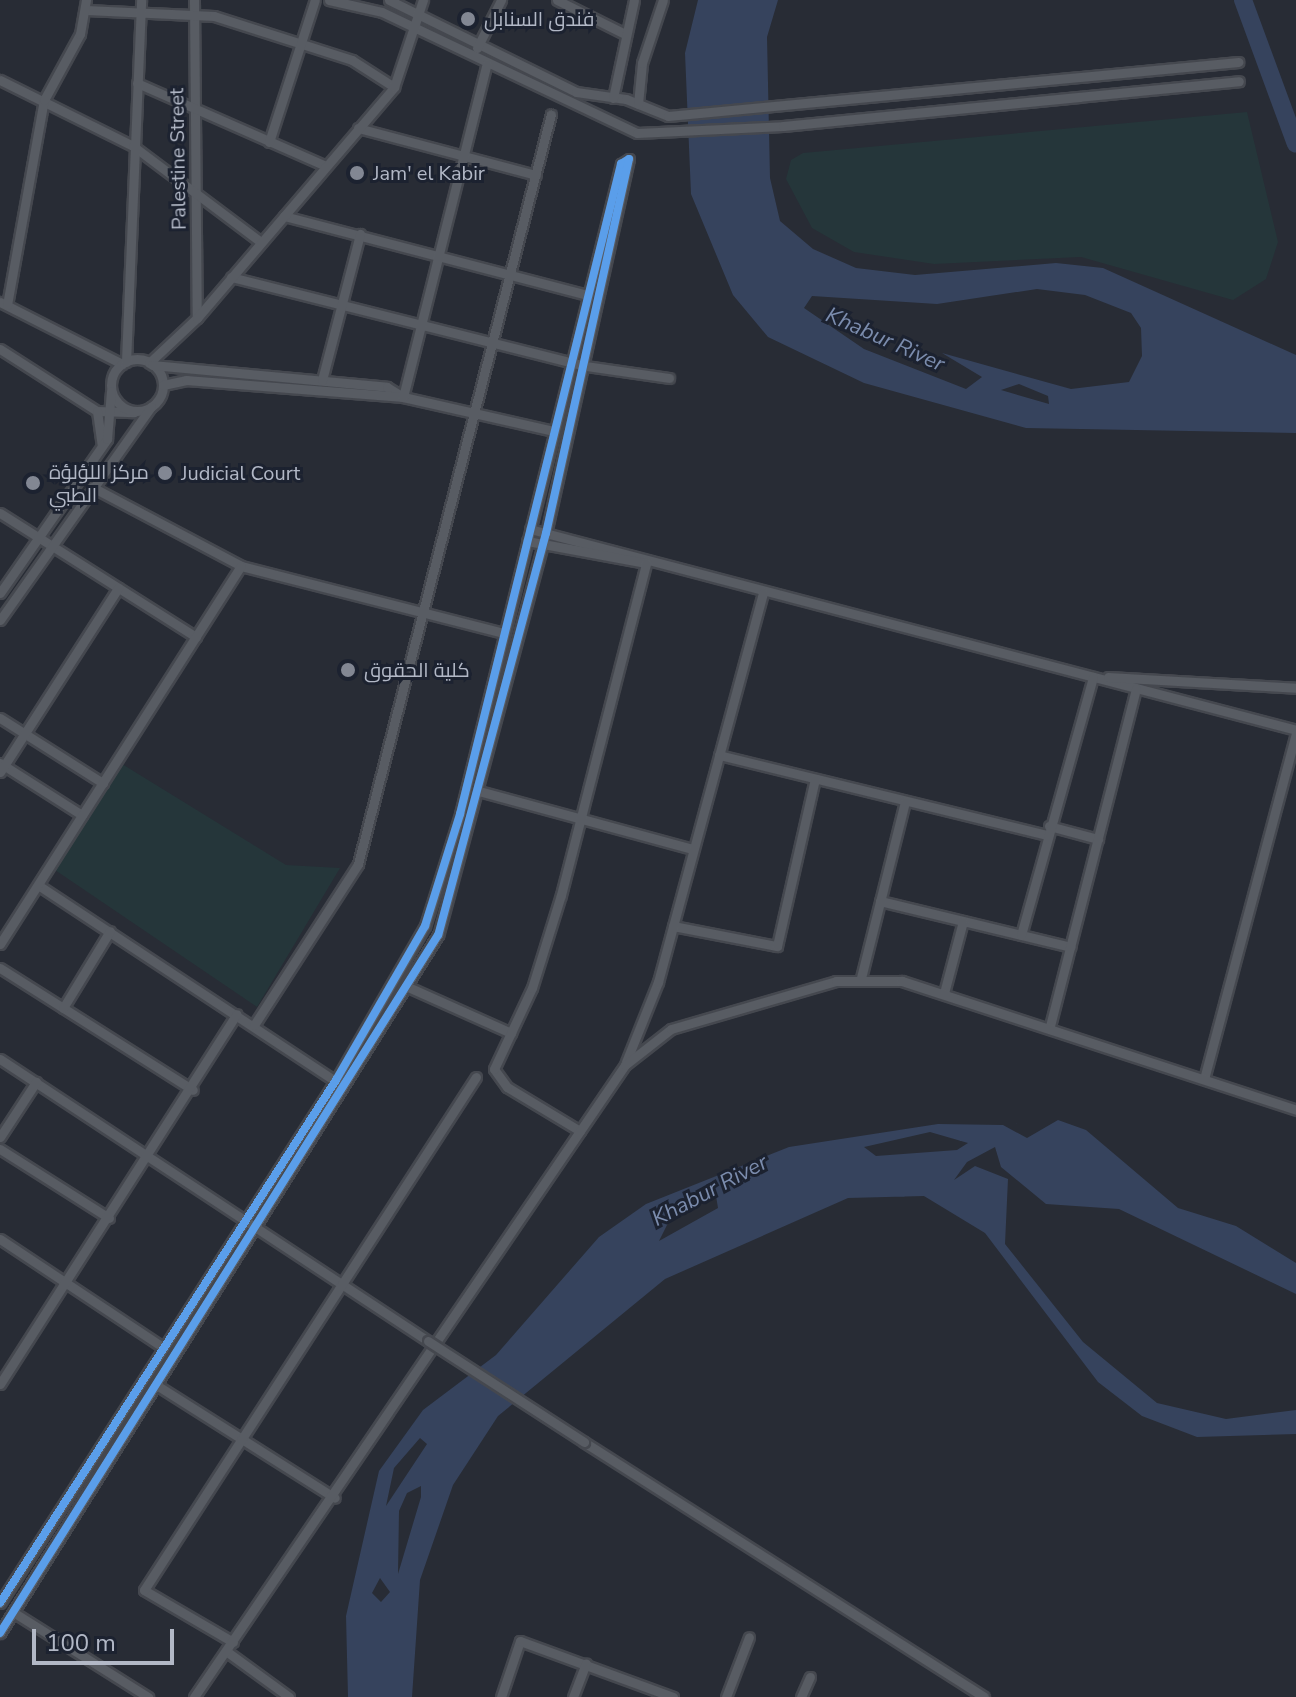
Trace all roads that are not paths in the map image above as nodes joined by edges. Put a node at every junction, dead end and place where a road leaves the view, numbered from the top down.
1 (194, 0) edge
2 (315, 0) edge
3 (329, 0) edge
4 (389, 0) edge
5 (423, 0) edge
6 (501, 0) edge
7 (557, 0) edge
8 (634, 0) edge
9 (663, 0) edge
10 (363, 4) edge
11 (86, 5) edge
12 (141, 5) edge
13 (194, 11) junction
14 (419, 19) junction
15 (415, 31) junction
16 (623, 33) junction
17 (302, 41) junction
18 (477, 48) junction
19 (490, 55) junction
20 (1238, 62) dead end
21 (486, 66) junction
22 (0, 80) edge
23 (1239, 81) dead end
24 (137, 83) junction
25 (394, 87) junction
26 (613, 98) junction
27 (44, 100) junction
28 (638, 104) junction
29 (813, 106) junction
30 (196, 112) junction
31 (551, 114) dead end
32 (815, 123) junction
33 (358, 128) junction
34 (269, 142) junction
35 (133, 146) junction
36 (463, 156) junction
37 (326, 166) junction
38 (536, 175) junction
39 (197, 199) junction
40 (284, 216) junction
41 (360, 234) junction
42 (261, 242) junction
43 (438, 254) junction
44 (512, 272) junction
45 (231, 277) junction
46 (588, 295) junction
47 (4, 303) edge
48 (341, 304) junction
49 (197, 318) junction
50 (421, 324) junction
51 (494, 343) junction
52 (0, 349) edge
53 (572, 362) junction
54 (124, 363) junction
55 (151, 364) junction
56 (586, 366) junction
57 (669, 378) dead end
58 (322, 380) junction
59 (163, 385) junction
60 (111, 391) junction
61 (403, 397) junction
62 (151, 407) junction
63 (97, 411) junction
64 (139, 411) junction
65 (477, 413) junction
66 (113, 415) junction
67 (554, 431) junction
68 (100, 452) junction
69 (92, 487) junction
70 (0, 513) edge
71 (530, 529) junction
72 (546, 533) junction
73 (36, 537) junction
74 (527, 541) junction
75 (48, 545) junction
76 (543, 545) junction
77 (646, 563) junction
78 (241, 566) junction
79 (118, 588) junction
80 (0, 593) edge
81 (763, 593) junction
82 (424, 614) junction
83 (0, 620) edge
84 (504, 633) junction
85 (196, 637) junction
86 (1088, 676) junction
87 (1296, 688) edge
88 (1136, 689) junction
89 (0, 718) edge
90 (1296, 732) edge
91 (25, 734) junction
92 (719, 755) junction
93 (1, 767) edge
94 (815, 779) junction
95 (103, 783) junction
96 (479, 791) junction
97 (905, 801) junction
98 (82, 815) junction
99 (581, 818) junction
100 (1048, 830) junction
101 (1098, 839) junction
102 (692, 849) junction
103 (38, 885) junction
104 (880, 901) junction
105 (963, 921) junction
106 (673, 926) junction
107 (110, 931) junction
108 (1021, 935) junction
109 (0, 944) edge
110 (1071, 947) junction
111 (0, 968) edge
112 (861, 978) junction
113 (408, 987) junction
114 (944, 993) junction
115 (63, 1008) junction
116 (237, 1014) junction
117 (254, 1025) junction
118 (1050, 1026) junction
119 (511, 1033) junction
120 (0, 1059) edge
121 (625, 1065) junction
122 (476, 1077) dead end
123 (1204, 1079) junction
124 (336, 1080) junction
125 (36, 1082) junction
126 (346, 1088) junction
127 (193, 1090) junction
128 (1296, 1110) edge
129 (580, 1131) junction
130 (0, 1137) edge
131 (0, 1149) edge
132 (151, 1156) junction
133 (109, 1218) junction
134 (247, 1220) junction
135 (260, 1228) junction
136 (0, 1239) edge
137 (65, 1282) junction
138 (341, 1282) junction
139 (164, 1348) junction
140 (0, 1384) edge
141 (158, 1386) junction
142 (240, 1439) junction
143 (335, 1498) junction
144 (0, 1603) edge
145 (13, 1612) junction
146 (0, 1633) edge
147 (749, 1637) dead end
148 (229, 1646) junction
149 (586, 1663) junction
150 (810, 1677) dead end
151 (650, 1693) edge
152 (148, 1697) edge
153 (194, 1697) edge
154 (289, 1697) edge
155 (501, 1697) edge
156 (573, 1697) edge
157 (673, 1697) edge
158 (726, 1697) edge
159 (801, 1697) edge
160 (984, 1697) edge

1 - 13 street, Palestine Street
2 - 17 street
3 - 10 street
4 - 14 street
5 - 14 street
6 - 18 street
7 - 16 street
8 - 16 street
9 - 28 street
10 - 15 street
11 - 12 street
11 - 27 street
12 - 13 street
12 - 24 street
13 - 17 street
13 - 30 street, Palestine Street
14 - 15 street
14 - 18 street
15 - 21 street
15 - 25 street
16 - 26 street
17 - 25 street
17 - 34 street
18 - 19 street
19 - 21 street
19 - 26 street
20 - 29 street
21 - 32 street
21 - 36 street
22 - 27 street
23 - 32 street
24 - 30 street
24 - 35 street
25 - 33 street
26 - 28 street
27 - 35 street
27 - 47 street
28 - 29 street
29 - 32 street
30 - 34 street
30 - 39 street, Palestine Street
31 - 38 street
33 - 36 street
33 - 37 street
34 - 37 street
35 - 39 street
35 - 54 street
36 - 38 street
36 - 43 street
37 - 40 street
38 - 44 street
39 - 42 street
39 - 49 street, Palestine Street
40 - 41 street
40 - 42 street
41 - 43 street
41 - 48 street
42 - 45 street
43 - 44 street
43 - 50 street
44 - 46 street
44 - 51 street
45 - 48 street
45 - 49 street
46 - 53 street
46 - 56 street
47 - 54 street
48 - 50 street
48 - 58 street
49 - 55 street
50 - 51 street
50 - 61 street
51 - 53 street
51 - 65 street
52 - 63 street
53 - 56 street
53 - 67 street
54 - 55 street
54 - 60 street
55 - 58 street
55 - 59 street
56 - 57 street
56 - 72 street
58 - 61 street
59 - 61 street
59 - 62 street
60 - 64 street
60 - 66 street
61 - 65 street
62 - 64 street
62 - 69 street
63 - 66 street
63 - 68 street
64 - 66 street
65 - 67 street
65 - 82 street
66 - 68 street
67 - 71 street
68 - 73 street
69 - 75 street
69 - 78 street
70 - 73 street
71 - 72 street
71 - 74 street
72 - 76 street
72 - 77 street
73 - 75 street
73 - 80 street
74 - 76 street
74 - 84 street
75 - 79 street
75 - 83 street
76 - 77 street
76 - 96 street
77 - 81 street
77 - 99 street
78 - 82 street
78 - 85 street
79 - 85 street
79 - 91 street
81 - 86 street
81 - 92 street
82 - 84 street
82 - 117 street
84 - 124 street
85 - 95 street
86 - 87 street
86 - 88 street
86 - 100 street
88 - 90 street
88 - 101 street
89 - 91 street
90 - 123 street
91 - 93 street
91 - 95 street
92 - 94 street
92 - 102 street
93 - 98 street
94 - 97 street
94 - 106 street
95 - 98 street
96 - 99 street
96 - 113 street
97 - 100 street
97 - 104 street
98 - 103 street
99 - 102 street
99 - 119 street
100 - 101 street
100 - 108 street
101 - 110 street
102 - 106 street
103 - 107 street
103 - 109 street
104 - 105 street
104 - 112 street
105 - 108 street
105 - 114 street
106 - 121 street
107 - 115 street
107 - 116 street
108 - 110 street
110 - 118 street
111 - 115 street
112 - 114 street
112 - 121 street
113 - 119 street
113 - 126 street
114 - 118 street
115 - 127 street
116 - 117 street
116 - 127 street
117 - 124 street
118 - 123 street
119 - 129 street
120 - 125 street
121 - 129 street
122 - 138 street
123 - 128 street
124 - 126 street
124 - 134 street
125 - 130 street
125 - 132 street
126 - 135 street
127 - 132 street
129 - 143 street
131 - 133 street
132 - 133 street
132 - 134 street
133 - 137 street
134 - 135 street
134 - 139 street
135 - 138 street
135 - 141 street
136 - 137 street
137 - 139 street
137 - 140 street
138 - 142 street
138 - 160 street, bridge
139 - 144 street
141 - 142 street
141 - 145 street
142 - 143 street
142 - 148 street
143 - 148 street
145 - 146 street
145 - 152 street
147 - 158 street
148 - 153 street
148 - 154 street
149 - 151 street
149 - 155 street
149 - 156 street
150 - 159 street
151 - 157 street

